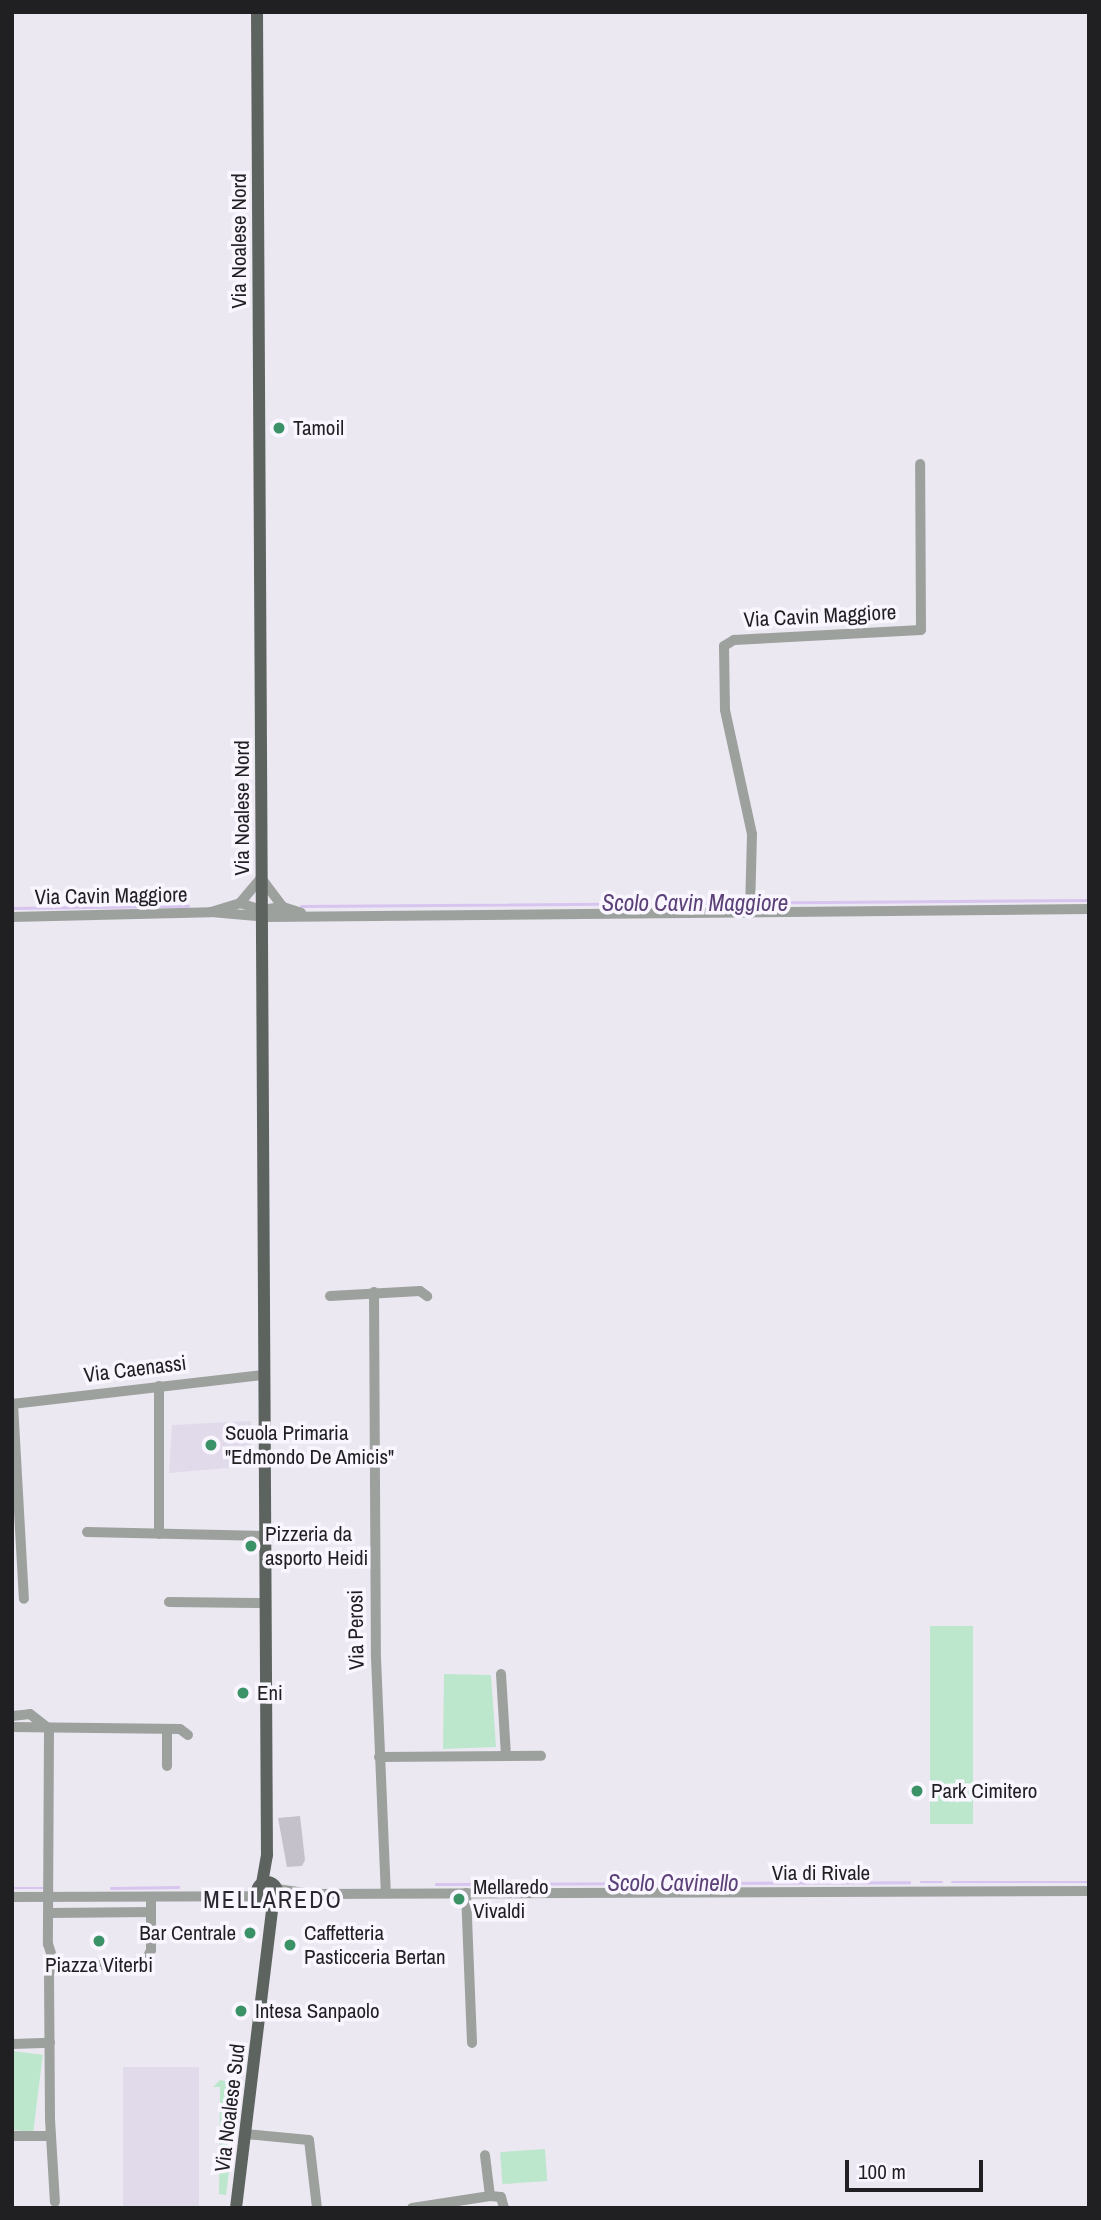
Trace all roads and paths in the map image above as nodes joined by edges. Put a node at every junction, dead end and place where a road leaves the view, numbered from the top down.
1 (257, 12) edge
2 (920, 464) dead end
3 (261, 878) junction
4 (240, 903) junction
5 (750, 903) junction
6 (283, 907) junction
7 (1089, 909) edge
8 (211, 912) junction
9 (262, 913) junction
10 (306, 914) junction
11 (12, 917) edge
12 (374, 1292) junction
13 (330, 1296) dead end
14 (427, 1296) dead end
15 (264, 1375) junction
16 (159, 1386) junction
17 (13, 1404) edge
18 (15, 1492) edge
19 (87, 1532) dead end
20 (159, 1534) junction
21 (265, 1536) junction
22 (24, 1599) dead end
23 (169, 1602) dead end
24 (265, 1603) junction
25 (502, 1674) dead end
26 (12, 1716) edge
27 (12, 1727) edge
28 (49, 1729) junction
29 (167, 1729) junction
30 (188, 1735) dead end
31 (506, 1756) junction
32 (541, 1756) dead end
33 (379, 1757) junction
34 (167, 1766) dead end
35 (1089, 1891) edge
36 (267, 1892) junction
37 (386, 1893) junction
38 (466, 1893) junction
39 (12, 1897) edge
40 (50, 1897) junction
41 (151, 1897) junction
42 (151, 1912) junction
43 (49, 1913) junction
44 (54, 1962) junction
45 (50, 2043) junction
46 (472, 2043) dead end
47 (12, 2044) edge
48 (246, 2134) junction
49 (12, 2136) edge
50 (51, 2136) junction
51 (485, 2155) dead end
52 (490, 2196) junction
53 (55, 2202) dead end
54 (236, 2208) edge
55 (317, 2208) edge
56 (412, 2208) edge
57 (504, 2208) edge

1 - 3 main road, Via Noalese Nord
2 - 5 street, Via Cavin Maggiore
3 - 4 street
3 - 6 street
3 - 9 main road, Via Noalese Nord
4 - 8 street, Via Cavin Maggiore
4 - 9 street, Via Cavin Maggiore
5 - 7 street, Via Cavin Maggiore
5 - 10 street, Via Cavin Maggiore
6 - 9 street, Via Cavin Maggiore
6 - 10 street, Via Cavin Maggiore
8 - 9 street, Via Cavin Maggiore
8 - 11 street, Via Cavin Maggiore
9 - 10 street, Via Cavin Maggiore
9 - 15 main road, Via Noalese Nord
12 - 13 street
12 - 14 street
12 - 33 street, Via Perosi
15 - 16 street, Via Caenassi
15 - 21 main road, Via Noalese Nord
16 - 17 street, Via Caenassi
16 - 20 street
17 - 18 street
18 - 22 street
19 - 20 street
20 - 21 street
21 - 24 main road, Via Noalese Nord
23 - 24 street
24 - 36 main road, Via Noalese Nord
25 - 31 street
26 - 28 street
27 - 28 street
28 - 29 street
28 - 40 street
29 - 30 street
29 - 34 street
31 - 32 street
31 - 33 street
33 - 37 street, Via Perosi
35 - 38 street, Via di Rivale
36 - 37 street, Via di Rivale
36 - 41 street
36 - 48 main road, Via Noalese Sud
37 - 38 street, Via di Rivale
38 - 46 street
39 - 40 street
40 - 41 street
40 - 43 street
41 - 42 street
42 - 43 street
42 - 44 street
43 - 44 street
44 - 45 street
45 - 47 street
45 - 50 street
48 - 54 main road, Via Noalese Sud
48 - 55 street
49 - 50 street
50 - 53 street
51 - 52 street
52 - 56 street
52 - 57 street

